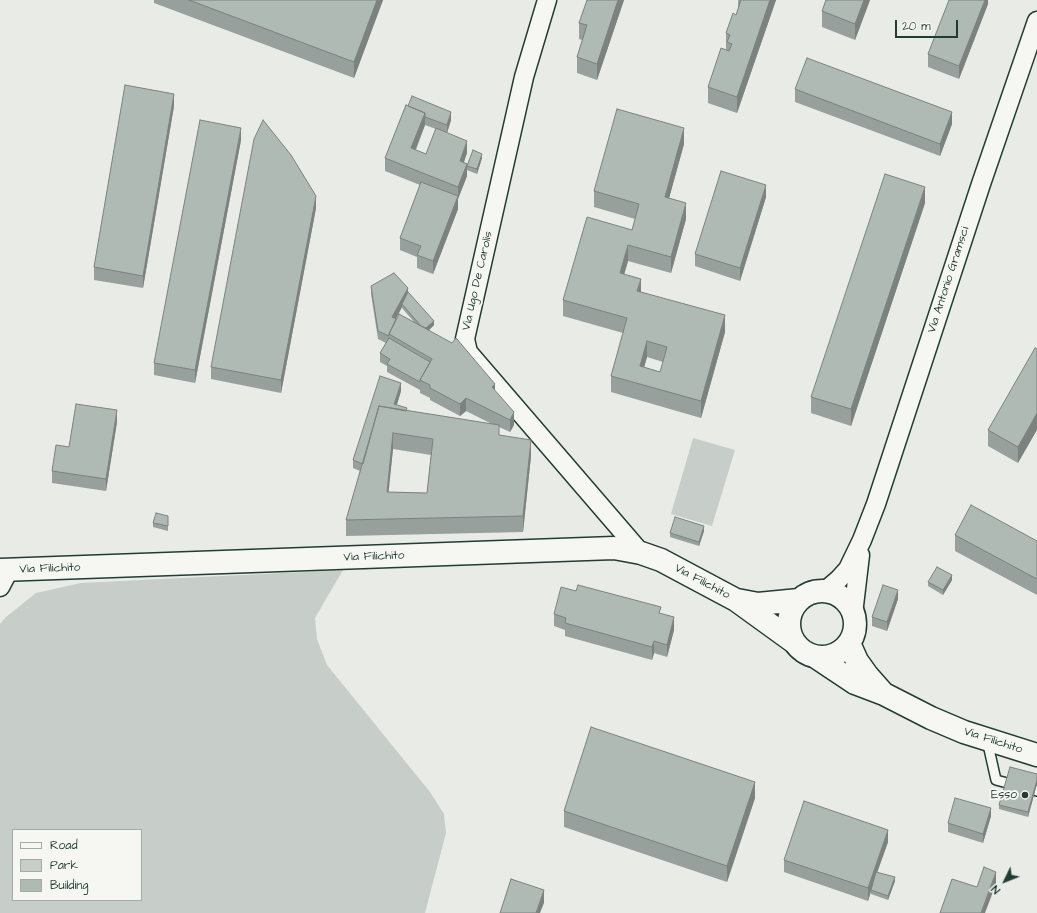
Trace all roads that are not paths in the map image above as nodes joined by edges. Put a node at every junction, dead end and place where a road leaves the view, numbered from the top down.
1 (547, 0) edge
2 (1037, 21) edge
3 (862, 540) junction
4 (641, 553) junction
5 (3, 576) edge
6 (825, 591) junction
7 (736, 600) junction
8 (799, 600) junction
9 (854, 614) junction
10 (794, 642) junction
11 (849, 643) junction
12 (816, 657) junction
13 (884, 694) junction
14 (986, 739) junction
15 (1037, 755) edge
16 (1037, 791) edge

1 - 4 street, Via Ugo De Carolis
2 - 3 street, Via Antonio Gramsci
3 - 6 street, Via Antonio Gramsci
3 - 9 street, Via Antonio Gramsci
4 - 5 street, Via Filichito
4 - 7 street, Via Filichito
6 - 8 street
6 - 9 street
7 - 8 street, Via Filichito
7 - 10 street, Via Filichito
8 - 10 street
9 - 11 street
10 - 12 street
11 - 12 street
11 - 13 street, Via Filichito
12 - 13 street, Via Filichito
13 - 14 street, Via Filichito
14 - 15 street, Via Filichito
14 - 16 lane

